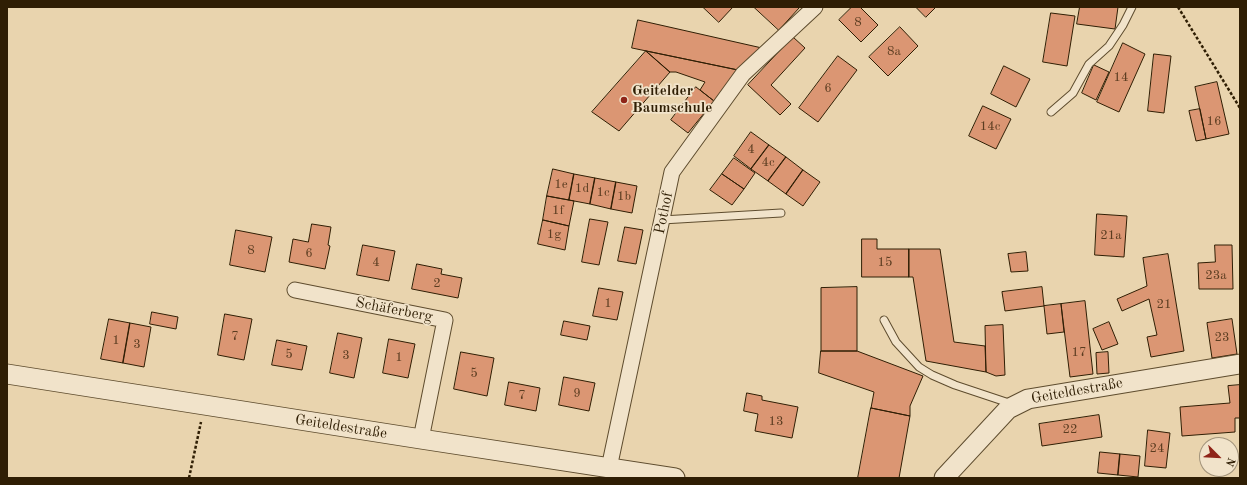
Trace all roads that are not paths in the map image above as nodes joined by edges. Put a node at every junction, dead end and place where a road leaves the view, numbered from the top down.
1 (815, 7) edge
2 (1132, 7) edge
3 (1051, 112) dead end
4 (781, 213) dead end
5 (662, 220) junction
6 (295, 290) dead end
7 (884, 320) dead end
8 (1240, 364) edge
9 (7, 374) edge
10 (1016, 405) junction
11 (421, 440) junction
12 (610, 468) junction
13 (675, 478) edge
14 (944, 478) edge

1 - 5 street, Pothof
2 - 3 lane
4 - 5 lane
5 - 12 street, Pothof
6 - 11 street, Schäferberg
7 - 10 lane
8 - 10 street, Geiteldestraße
9 - 11 street, Geiteldestraße
10 - 14 street, Geiteldestraße
11 - 12 street, Geiteldestraße
12 - 13 street, Geiteldestraße

